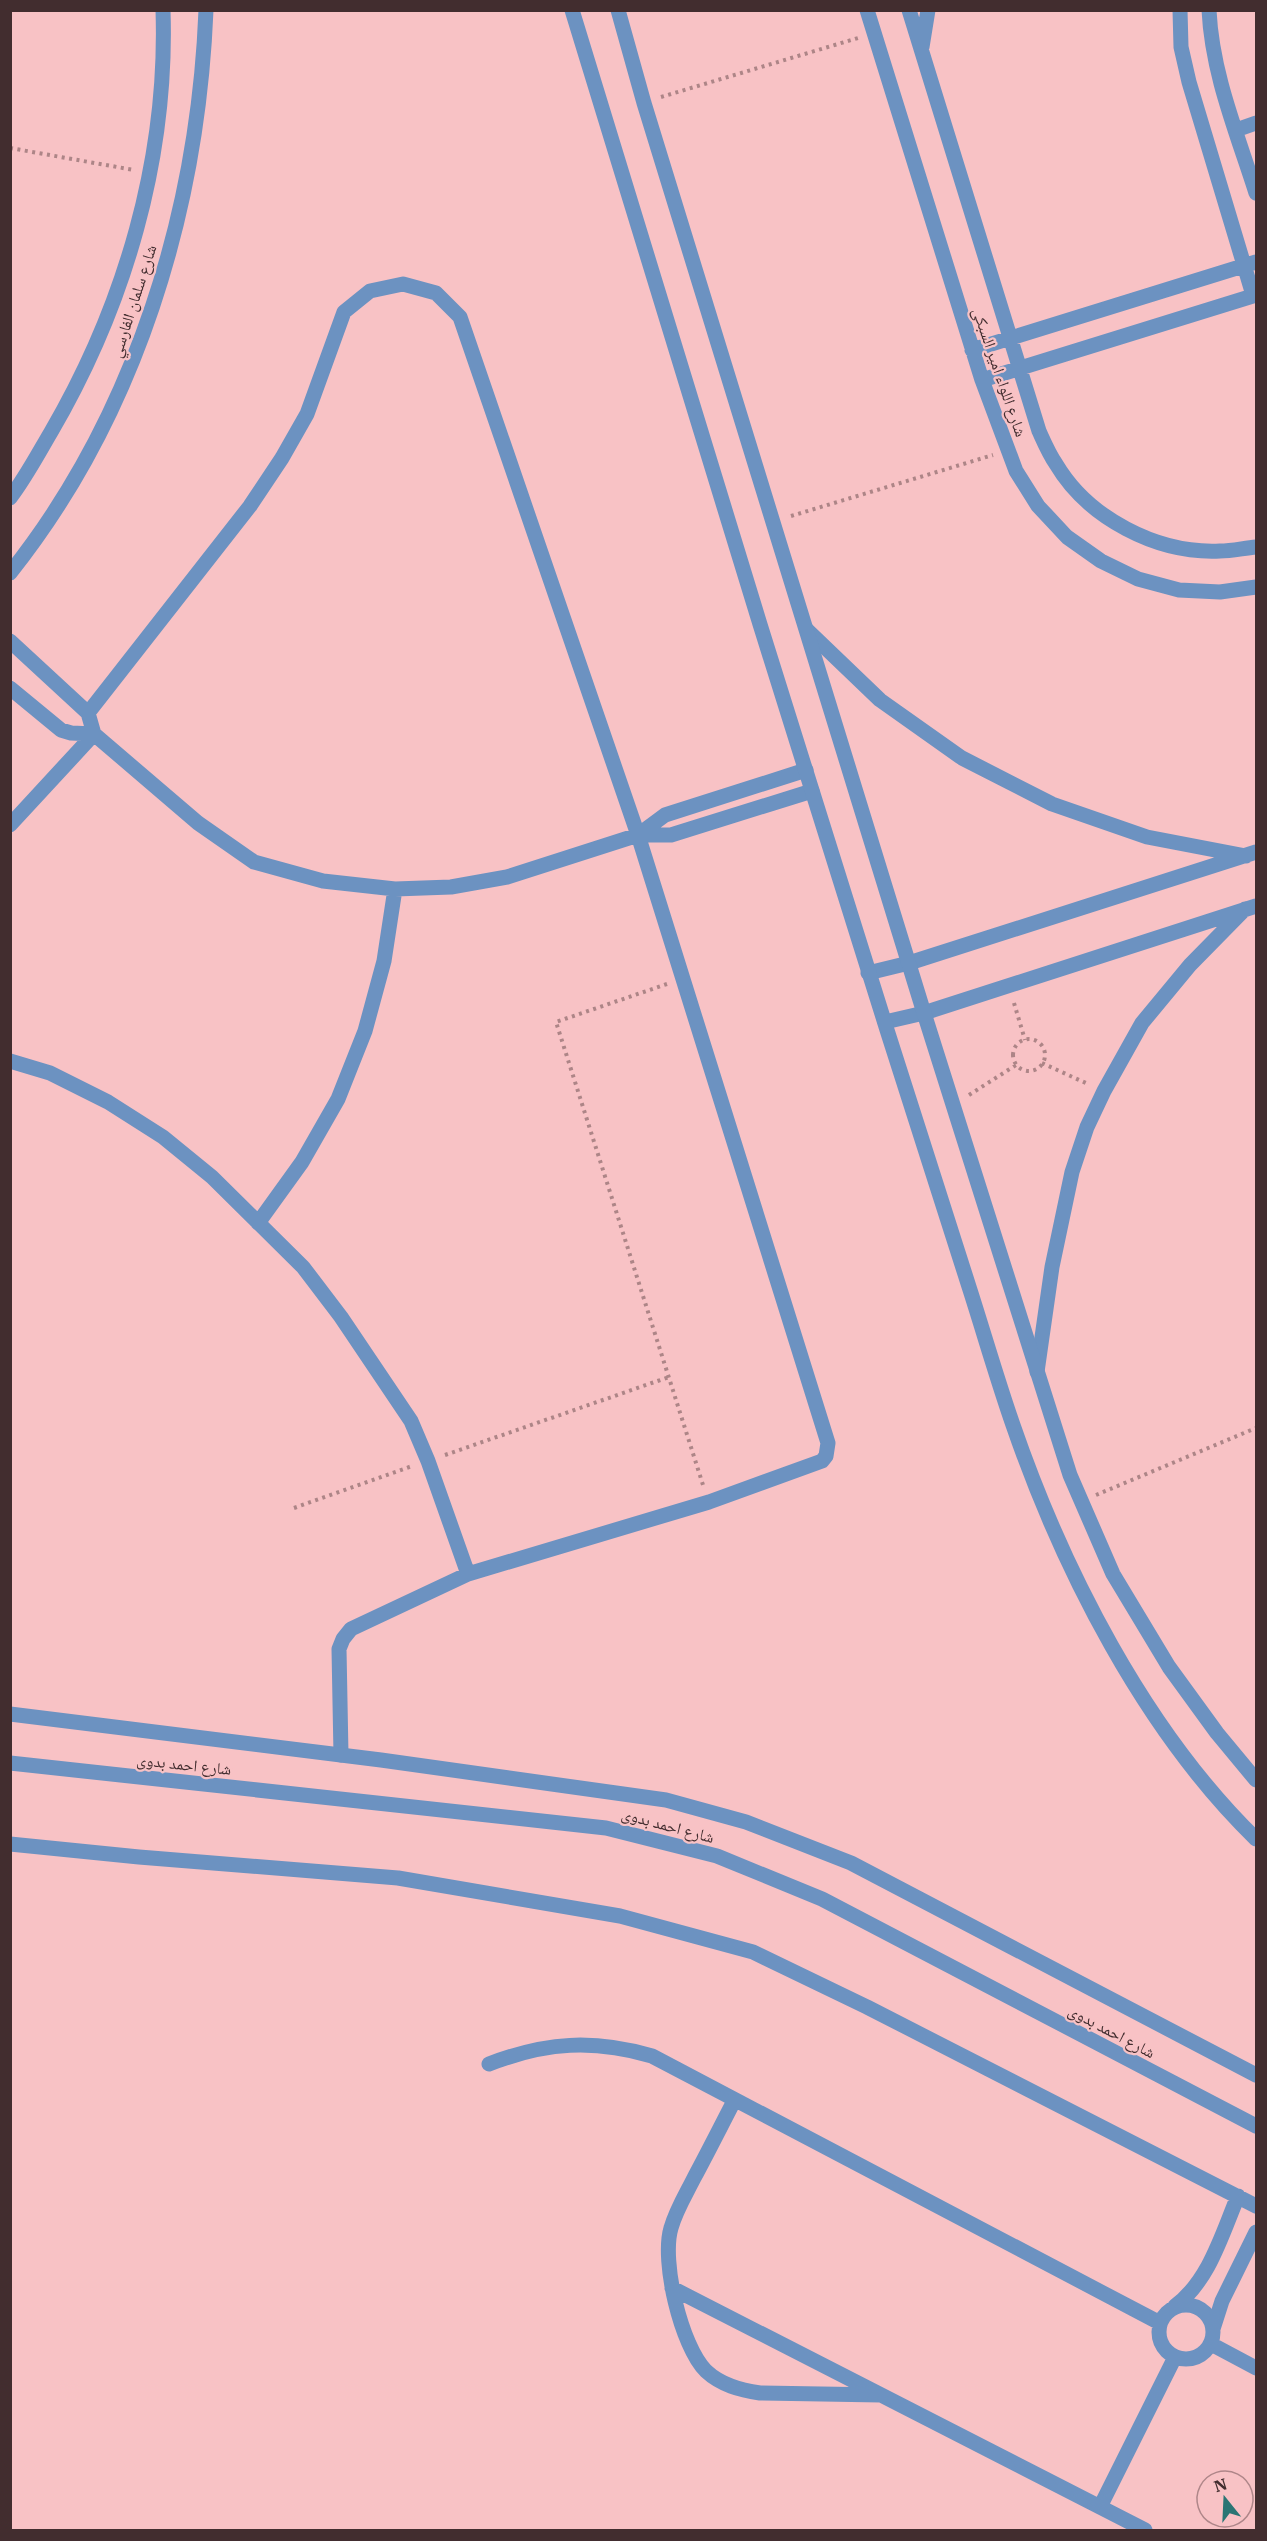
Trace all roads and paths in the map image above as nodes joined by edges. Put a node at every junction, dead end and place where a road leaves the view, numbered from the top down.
1 (163, 10) edge
2 (206, 10) edge
3 (572, 10) edge
4 (618, 10) edge
5 (867, 10) edge
6 (909, 10) edge
7 (928, 10) edge
8 (1180, 10) edge
9 (1209, 10) edge
10 (873, 33) junction
11 (922, 50) junction
12 (644, 103) junction
13 (1257, 123) edge
14 (1236, 130) junction
15 (10, 148) edge
16 (150, 173) junction
17 (1257, 193) edge
18 (1251, 264) edge
19 (1255, 295) edge
20 (1010, 339) junction
21 (972, 350) junction
22 (1019, 368) junction
23 (982, 380) junction
24 (1008, 451) junction
25 (10, 498) edge
26 (773, 521) junction
27 (1257, 547) edge
28 (10, 573) edge
29 (1257, 587) edge
30 (807, 630) junction
31 (10, 641) edge
32 (10, 688) edge
33 (88, 713) junction
34 (94, 734) junction
35 (806, 770) junction
36 (812, 791) junction
37 (10, 825) edge
38 (638, 835) junction
39 (1251, 854) edge
40 (395, 889) junction
41 (1251, 908) edge
42 (909, 963) junction
43 (868, 973) junction
44 (682, 979) junction
45 (1009, 986) junction
46 (924, 1013) junction
47 (885, 1022) junction
48 (1025, 1040) junction
49 (10, 1061) edge
50 (1042, 1064) junction
51 (1016, 1065) junction
52 (1104, 1091) junction
53 (953, 1105) junction
54 (258, 1223) junction
55 (1037, 1372) junction
56 (669, 1377) junction
57 (1257, 1428) edge
58 (429, 1461) junction
59 (1081, 1501) junction
60 (709, 1502) junction
61 (294, 1508) dead end
62 (468, 1574) junction
63 (10, 1714) edge
64 (341, 1755) junction
65 (10, 1763) edge
66 (1257, 1780) edge
67 (1257, 1839) edge
68 (10, 1844) edge
69 (489, 2064) dead end
70 (1257, 2075) edge
71 (734, 2101) junction
72 (1257, 2126) edge
73 (1238, 2196) junction
74 (1257, 2206) edge
75 (1257, 2232) edge
76 (672, 2288) junction
77 (1173, 2308) junction
78 (1160, 2323) junction
79 (1212, 2337) junction
80 (1175, 2357) junction
81 (1257, 2368) edge
82 (885, 2395) junction
83 (1100, 2507) junction
84 (1145, 2530) edge

1 - 16 street, شارع سلمان الفارسي
2 - 28 street, شارع سلمان الفارسي
3 - 35 street
4 - 12 street
5 - 10 street, شارع اللواء امير السبكى
6 - 11 street, شارع اللواء امير السبكى
7 - 11 street
8 - 18 street
9 - 14 street
10 - 12 path
10 - 21 street, شارع اللواء امير السبكى
11 - 20 street, شارع اللواء امير السبكى
12 - 26 street
13 - 14 street
14 - 17 street
15 - 16 path
16 - 25 street, شارع سلمان الفارسي
18 - 19 street
18 - 20 street
19 - 22 street
20 - 21 street
20 - 22 street, شارع اللواء امير السبكى
21 - 23 street, شارع اللواء امير السبكى
22 - 23 street
22 - 27 street, شارع اللواء امير السبكى
23 - 24 street, شارع اللواء امير السبكى
24 - 26 path
24 - 29 street, شارع اللواء امير السبكى
26 - 30 street
30 - 39 street
30 - 42 street
31 - 33 street
32 - 34 street
33 - 34 street
33 - 38 street
34 - 37 street
34 - 40 street
35 - 36 street
35 - 38 street
36 - 38 street
36 - 43 street
38 - 40 street
38 - 44 street
39 - 42 street
40 - 54 street
41 - 45 street
41 - 52 street
42 - 43 street
42 - 46 street
43 - 47 street
44 - 56 path
44 - 60 street
45 - 46 street
45 - 48 path
46 - 47 street
46 - 53 street
47 - 67 street
48 - 50 path
48 - 51 path
49 - 54 street
50 - 51 path
50 - 52 path
51 - 53 path
52 - 55 street
53 - 55 street
54 - 58 street
55 - 59 street
56 - 58 path
56 - 60 path
57 - 59 path
58 - 61 path
58 - 62 street
59 - 66 street
60 - 62 street
62 - 64 street
63 - 64 street, شارع احمد بدوى
64 - 70 street, شارع احمد بدوى
65 - 72 street, شارع احمد بدوى
68 - 73 street
69 - 71 street
71 - 76 street
71 - 78 street
73 - 74 street
73 - 77 street
75 - 79 street
76 - 82 street
76 - 82 street
77 - 78 street
77 - 79 street
78 - 80 street
79 - 80 street
79 - 81 street
80 - 83 street
82 - 83 street
83 - 84 street

